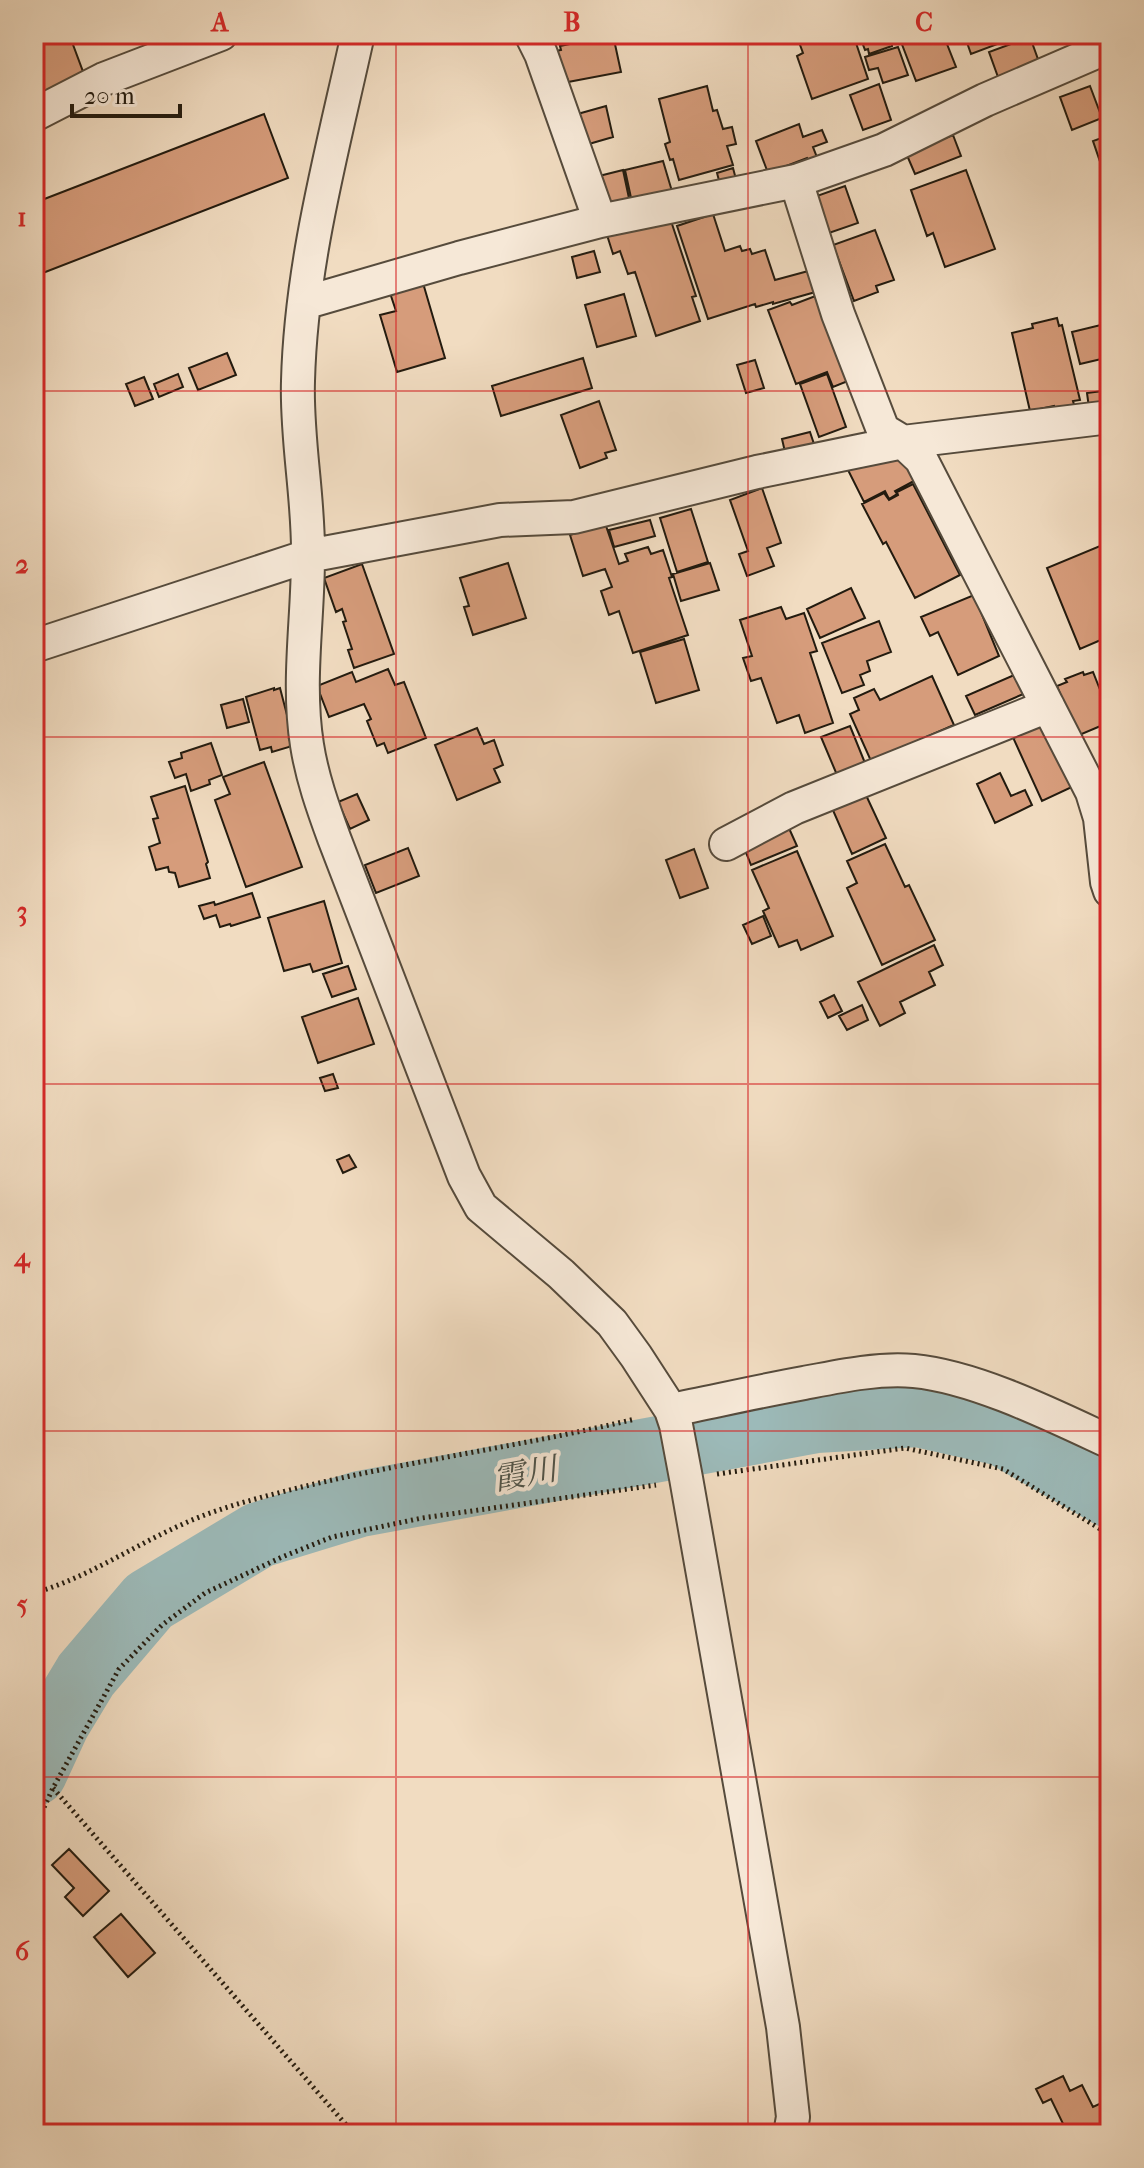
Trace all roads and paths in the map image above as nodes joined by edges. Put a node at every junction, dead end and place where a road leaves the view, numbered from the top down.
1 (221, 34) edge
2 (358, 34) edge
3 (531, 34) edge
4 (1110, 46) edge
5 (34, 115) edge
6 (796, 181) junction
7 (600, 221) junction
8 (304, 303) junction
9 (1110, 417) edge
10 (903, 442) junction
11 (308, 556) junction
12 (38, 648) edge
13 (1048, 706) junction
14 (726, 844) dead end
15 (1110, 891) edge
16 (674, 1418) junction
17 (1110, 1442) edge
18 (685, 1473) junction
19 (1110, 1535) edge
20 (34, 1593) edge
21 (53, 1788) junction
22 (34, 1829) edge
23 (354, 2134) edge
24 (790, 2134) edge

1 - 5 street
2 - 8 street
3 - 7 street
4 - 6 street
6 - 7 street
6 - 10 street
7 - 8 street
8 - 11 street
9 - 10 street
10 - 11 street
10 - 13 street
11 - 12 street
11 - 16 street
13 - 14 street
13 - 15 street
16 - 17 street
16 - 18 street
16 - 20 path
18 - 19 path
18 - 21 path
18 - 24 street
21 - 22 path
21 - 23 path

